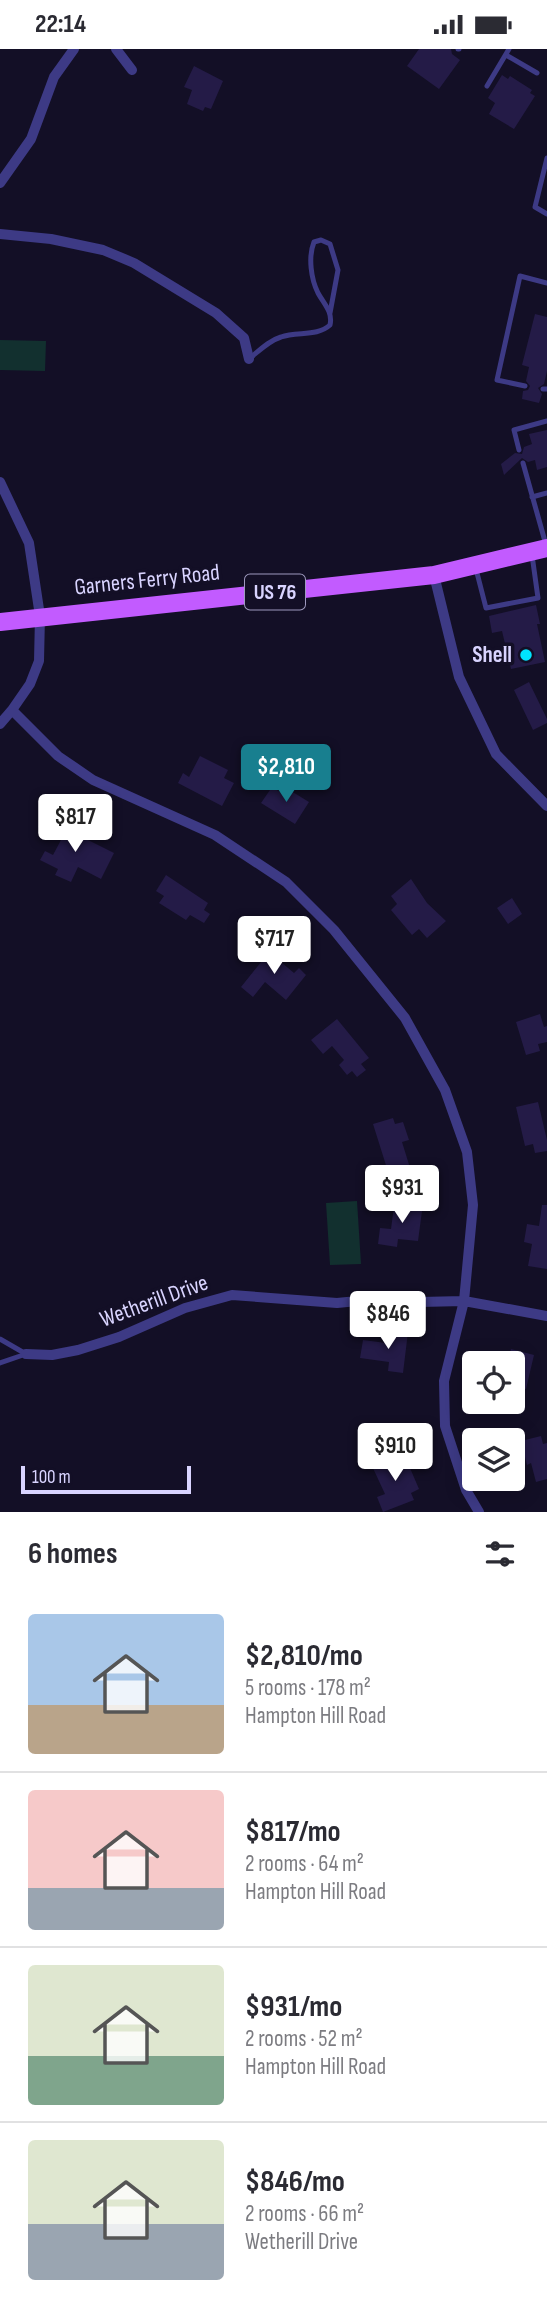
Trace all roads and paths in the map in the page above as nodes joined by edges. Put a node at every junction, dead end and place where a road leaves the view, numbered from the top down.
1 (74, 49) edge
2 (117, 49) edge
3 (509, 49) edge
4 (506, 55) junction
5 (132, 70) dead end
6 (537, 73) dead end
7 (488, 86) dead end
8 (547, 158) edge
9 (0, 183) edge
10 (547, 214) edge
11 (0, 234) edge
12 (547, 283) edge
13 (330, 313) junction
14 (249, 359) joint
15 (525, 386) dead end
16 (547, 421) edge
17 (519, 450) dead end
18 (523, 463) dead end
19 (0, 482) edge
20 (547, 493) edge
21 (533, 496) junction
22 (542, 549) edge
23 (476, 565) junction
24 (434, 575) junction
25 (40, 616) junction
26 (0, 622) edge
27 (12, 710) junction
28 (0, 724) edge
29 (547, 806) edge
30 (464, 1301) junction
31 (547, 1316) edge
32 (0, 1339) edge
33 (26, 1354) junction
34 (0, 1363) edge
35 (479, 1512) edge

1 - 9 street
2 - 5 street
3 - 4 lane
4 - 6 lane
4 - 7 lane
8 - 10 lane
11 - 14 street
12 - 15 lane
13 - 13 lane
13 - 14 lane
16 - 17 lane
18 - 21 lane
19 - 25 street
20 - 21 lane
21 - 22 lane
22 - 23 main road, Garners Ferry Road / US 76
22 - 23 lane
23 - 24 main road, Garners Ferry Road / US 76
24 - 25 main road, Garners Ferry Road / US 76
24 - 29 street
25 - 26 main road, Garners Ferry Road / US 76
25 - 27 street
27 - 28 street
27 - 30 street
30 - 31 street, Wetherill Drive
30 - 33 street, Wetherill Drive
30 - 35 street
32 - 33 lane
33 - 34 lane

